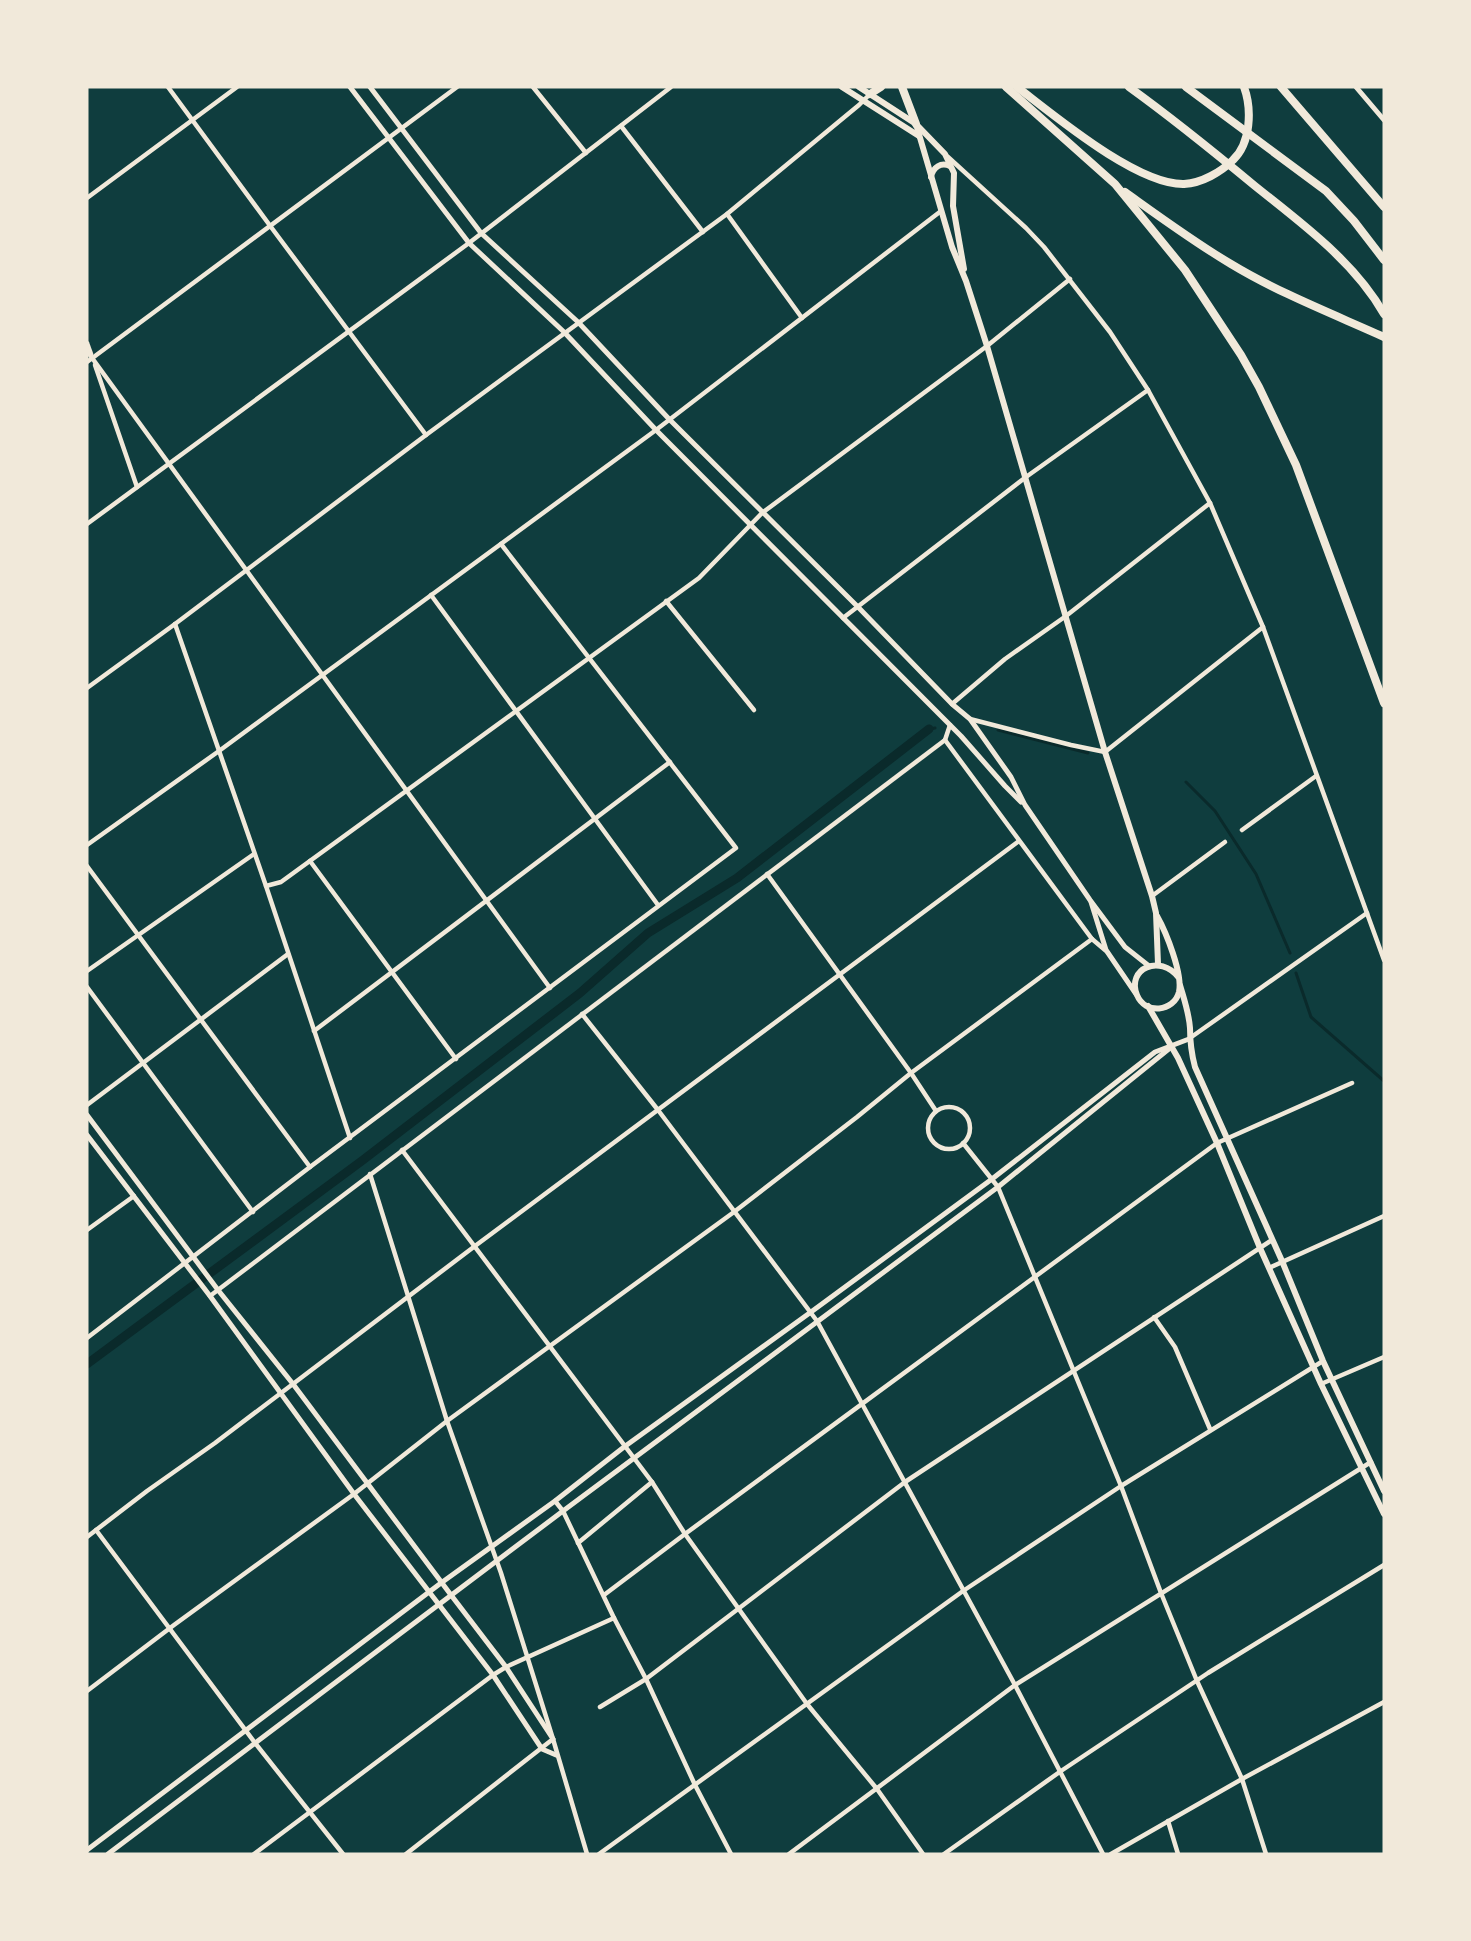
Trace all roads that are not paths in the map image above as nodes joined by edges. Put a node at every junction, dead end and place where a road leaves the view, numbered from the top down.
1 (168, 87) edge
2 (237, 87) edge
3 (350, 87) edge
4 (370, 87) edge
5 (457, 87) edge
6 (533, 87) edge
7 (671, 87) edge
8 (842, 87) edge
9 (859, 87) edge
10 (881, 87) edge
11 (902, 87) edge
12 (1006, 87) edge
13 (1017, 87) edge
14 (1129, 87) edge
15 (1186, 87) edge
16 (1244, 87) edge
17 (1282, 87) edge
18 (1356, 87) edge
19 (867, 97) junction
20 (193, 120) junction
21 (1384, 120) edge
22 (916, 124) junction
23 (621, 126) junction
24 (402, 129) junction
25 (919, 136) junction
26 (389, 139) junction
27 (586, 153) junction
28 (945, 154) junction
29 (950, 166) junction
30 (932, 181) junction
31 (1115, 184) junction
32 (87, 198) edge
33 (1384, 207) edge
34 (941, 211) junction
35 (727, 214) junction
36 (270, 227) junction
37 (703, 232) junction
38 (481, 233) junction
39 (469, 243) junction
40 (1384, 260) edge
41 (1070, 279) junction
42 (966, 281) junction
43 (1384, 314) edge
44 (802, 318) junction
45 (578, 322) junction
46 (348, 331) junction
47 (564, 332) junction
48 (1384, 338) edge
49 (87, 343) edge
50 (987, 346) junction
51 (87, 351) edge
52 (92, 358) junction
53 (87, 362) edge
54 (1148, 390) junction
55 (669, 419) junction
56 (657, 430) junction
57 (426, 435) junction
58 (169, 464) junction
59 (1026, 477) junction
60 (137, 487) junction
61 (1210, 503) junction
62 (762, 513) junction
63 (87, 524) edge
64 (751, 524) junction
65 (501, 544) junction
66 (246, 570) junction
67 (431, 596) junction
68 (666, 601) junction
69 (858, 607) junction
70 (1066, 616) junction
71 (843, 618) junction
72 (175, 624) junction
73 (1263, 627) junction
74 (589, 657) junction
75 (322, 675) junction
76 (87, 688) edge
77 (952, 704) junction
78 (1384, 704) edge
79 (754, 710) dead end
80 (516, 711) junction
81 (970, 719) junction
82 (950, 725) junction
83 (945, 740) junction
84 (219, 751) junction
85 (1105, 752) junction
86 (670, 762) junction
87 (1316, 776) junction
88 (406, 791) junction
89 (1025, 805) junction
90 (595, 819) junction
91 (1242, 830) dead end
92 (1019, 841) junction
93 (1225, 842) dead end
94 (87, 845) edge
95 (254, 854) junction
96 (310, 861) junction
97 (87, 866) edge
98 (767, 874) junction
99 (266, 886) junction
100 (1152, 896) junction
101 (1090, 900) junction
102 (486, 901) junction
103 (658, 905) junction
104 (1156, 913) junction
105 (1367, 913) junction
106 (139, 934) junction
107 (1092, 939) junction
108 (1106, 950) junction
109 (288, 954) junction
110 (1384, 960) edge
111 (1158, 964) junction
112 (1149, 966) junction
113 (87, 971) edge
114 (392, 972) junction
115 (839, 974) junction
116 (1179, 981) junction
117 (87, 987) edge
118 (550, 988) junction
119 (1136, 993) junction
120 (1148, 1006) junction
121 (582, 1014) junction
122 (200, 1018) junction
123 (314, 1031) junction
124 (1189, 1039) junction
125 (1172, 1046) junction
126 (456, 1059) junction
127 (142, 1062) junction
128 (911, 1073) junction
129 (1352, 1083) dead end
130 (87, 1105) edge
131 (658, 1110) junction
132 (936, 1111) junction
133 (87, 1115) edge
134 (87, 1135) edge
135 (350, 1138) junction
136 (1228, 1138) junction
137 (963, 1143) junction
138 (1217, 1143) junction
139 (402, 1150) junction
140 (310, 1167) junction
141 (370, 1174) junction
142 (992, 1179) junction
143 (998, 1187) junction
144 (134, 1196) junction
145 (253, 1212) junction
146 (734, 1212) junction
147 (1384, 1216) edge
148 (87, 1230) edge
149 (1272, 1240) junction
150 (475, 1246) junction
151 (1260, 1248) junction
152 (194, 1258) junction
153 (1282, 1261) junction
154 (185, 1264) junction
155 (1269, 1268) junction
156 (1034, 1276) junction
157 (218, 1290) junction
158 (210, 1296) junction
159 (410, 1297) junction
160 (811, 1312) junction
161 (1154, 1317) junction
162 (817, 1321) junction
163 (87, 1338) edge
164 (551, 1346) junction
165 (1384, 1357) edge
166 (1323, 1360) junction
167 (1312, 1366) junction
168 (1073, 1370) junction
169 (1332, 1379) junction
170 (293, 1384) junction
171 (1321, 1384) junction
172 (280, 1394) junction
173 (862, 1404) junction
174 (447, 1421) junction
175 (1210, 1429) junction
176 (624, 1447) junction
177 (633, 1458) junction
178 (1371, 1462) junction
179 (1362, 1467) junction
180 (652, 1482) junction
181 (905, 1482) junction
182 (367, 1484) junction
183 (1121, 1486) junction
184 (1384, 1491) edge
185 (354, 1494) junction
186 (1381, 1500) edge
187 (555, 1501) junction
188 (562, 1511) junction
189 (1384, 1514) edge
190 (96, 1530) junction
191 (685, 1534) junction
192 (87, 1537) edge
193 (578, 1543) junction
194 (492, 1548) junction
195 (497, 1560) junction
196 (1384, 1565) edge
197 (441, 1583) junction
198 (963, 1591) junction
199 (429, 1592) junction
200 (1161, 1593) junction
201 (451, 1595) junction
202 (604, 1596) junction
203 (438, 1605) junction
204 (738, 1608) junction
205 (614, 1618) junction
206 (170, 1628) junction
207 (528, 1658) junction
208 (506, 1667) junction
209 (493, 1675) junction
210 (646, 1679) junction
211 (1197, 1681) junction
212 (1015, 1686) junction
213 (87, 1691) edge
214 (1384, 1702) edge
215 (807, 1704) junction
216 (600, 1707) dead end
217 (246, 1730) junction
218 (553, 1739) junction
219 (255, 1743) junction
220 (542, 1749) junction
221 (556, 1755) junction
222 (1061, 1771) junction
223 (1242, 1779) junction
224 (695, 1785) junction
225 (877, 1789) junction
226 (310, 1811) junction
227 (1168, 1821) junction
228 (87, 1850) edge
229 (108, 1854) edge
230 (254, 1854) edge
231 (344, 1854) edge
232 (406, 1854) edge
233 (587, 1854) edge
234 (599, 1854) edge
235 (731, 1854) edge
236 (789, 1854) edge
237 (923, 1854) edge
238 (944, 1854) edge
239 (1103, 1854) edge
240 (1111, 1854) edge
241 (1178, 1854) edge
242 (1266, 1854) edge

1 - 20 street
2 - 20 street
3 - 26 street
4 - 24 street
5 - 24 street
6 - 27 street
7 - 23 street
8 - 19 main road
9 - 19 main road
10 - 19 highway
11 - 22 highway
12 - 31 highway
13 - 16 highway
14 - 43 highway
15 - 40 highway
17 - 33 highway
18 - 21 street
19 - 22 main road
19 - 25 main road
19 - 35 street
20 - 32 street
20 - 36 street
22 - 25 main road
22 - 28 main road
23 - 27 street
23 - 37 street
24 - 26 street
24 - 38 street
25 - 30 main road
26 - 36 street
26 - 39 street
27 - 38 street
28 - 29 main road
28 - 41 street
29 - 30 main road
29 - 42 main road
30 - 34 main road
31 - 48 highway
31 - 78 highway
34 - 42 main road
34 - 44 street
35 - 37 street
35 - 44 street
36 - 46 street
36 - 52 street
37 - 45 street
38 - 39 street
38 - 45 street
39 - 46 street
39 - 47 street
41 - 50 street
41 - 54 street
42 - 50 main road
44 - 55 street
45 - 47 street
45 - 55 street
46 - 57 street
46 - 58 street
47 - 56 street
47 - 57 street
49 - 52 street
50 - 59 main road
50 - 62 street
51 - 52 street
52 - 53 street
52 - 58 street
52 - 60 street
54 - 59 street
54 - 61 street
55 - 56 street
55 - 62 street
56 - 64 street
56 - 65 street
57 - 66 street
58 - 60 street
58 - 66 street
59 - 69 street
59 - 70 main road
60 - 63 street
61 - 70 street
61 - 73 street
62 - 64 street
62 - 69 street
64 - 68 street
64 - 71 street
65 - 67 street
65 - 74 street
66 - 72 street
66 - 75 street
67 - 75 street
67 - 80 street
68 - 74 street
68 - 79 street
69 - 71 street
69 - 77 street
70 - 77 street
70 - 85 main road
71 - 82 street
72 - 76 street
72 - 84 street
73 - 85 street
73 - 87 street
74 - 80 street
74 - 86 street
75 - 84 street
75 - 88 street
77 - 81 street
80 - 88 street
80 - 90 street
81 - 85 street
81 - 89 street
82 - 83 street
82 - 89 street
83 - 92 street
83 - 98 street
84 - 94 street
84 - 95 street
85 - 100 main road
86 - 90 street
86 - 103 street
87 - 91 street
87 - 105 street
88 - 96 street
88 - 102 street
89 - 101 street
90 - 102 street
90 - 103 street
92 - 107 street
92 - 115 street
93 - 100 street
95 - 99 street
95 - 106 street
96 - 99 street
96 - 114 street
97 - 106 street
98 - 115 street
98 - 121 street
99 - 109 street
100 - 104 main road
101 - 108 street
101 - 112 street
102 - 114 street
102 - 118 street
103 - 118 street
104 - 111 main road
104 - 116 main road
105 - 110 street
105 - 124 street
106 - 113 street
106 - 122 street
107 - 108 street
107 - 128 street
108 - 119 street
109 - 122 street
109 - 123 street
111 - 112 main road
111 - 116 main road
112 - 119 main road
114 - 123 street
114 - 126 street
115 - 128 street
115 - 131 street
116 - 120 main road
116 - 124 main road
117 - 127 street
118 - 126 street
119 - 120 main road
120 - 125 main road
121 - 131 street
121 - 139 street
122 - 127 street
122 - 140 street
123 - 135 street
124 - 125 street
124 - 136 main road
125 - 138 main road
125 - 142 street
125 - 143 street
126 - 135 street
127 - 130 street
127 - 145 street
128 - 132 street
128 - 146 street
129 - 136 street
131 - 146 street
131 - 150 street
132 - 137 street
132 - 137 street
133 - 152 street
134 - 144 street
135 - 140 street
136 - 138 street
136 - 149 main road
137 - 142 street
138 - 151 main road
138 - 156 street
139 - 141 street
139 - 150 street
140 - 145 street
141 - 157 street
141 - 159 street
142 - 143 street
142 - 160 street
143 - 156 street
143 - 162 street
144 - 148 street
144 - 154 street
145 - 152 street
146 - 160 street
146 - 164 street
147 - 153 street
149 - 151 street
149 - 153 main road
150 - 159 street
150 - 164 street
151 - 155 main road
151 - 161 street
152 - 154 street
152 - 157 street
153 - 155 street
153 - 166 main road
154 - 158 street
154 - 163 street
155 - 167 main road
156 - 168 street
156 - 173 street
157 - 158 street
157 - 170 street
158 - 172 street
159 - 170 street
159 - 174 street
160 - 162 street
160 - 176 street
161 - 168 street
161 - 175 street
162 - 173 street
162 - 177 street
164 - 174 street
164 - 176 street
165 - 169 street
166 - 167 street
166 - 169 main road
167 - 171 main road
167 - 175 street
168 - 181 street
168 - 183 street
169 - 171 street
169 - 178 main road
170 - 172 street
170 - 182 street
171 - 179 main road
172 - 185 street
172 - 190 street
173 - 181 street
173 - 191 street
174 - 182 street
174 - 194 street
175 - 183 street
176 - 177 street
176 - 187 street
177 - 180 street
177 - 188 street
178 - 179 street
178 - 184 main road
179 - 186 main road
179 - 200 street
180 - 191 street
180 - 193 street
181 - 198 street
181 - 204 street
182 - 185 street
182 - 197 street
183 - 198 street
183 - 200 street
185 - 199 street
185 - 206 street
186 - 189 main road
187 - 188 street
187 - 194 street
188 - 193 street
188 - 195 street
190 - 192 street
190 - 206 street
191 - 202 street
191 - 204 street
193 - 202 street
194 - 195 street
194 - 197 street
195 - 201 street
195 - 207 street
196 - 211 street
197 - 199 street
197 - 201 street
198 - 212 street
198 - 215 street
199 - 203 street
199 - 217 street
200 - 211 street
200 - 212 street
201 - 203 street
201 - 208 street
202 - 205 street
203 - 209 street
203 - 219 street
204 - 210 street
204 - 215 street
205 - 207 street
205 - 210 street
206 - 213 street
206 - 217 street
207 - 208 street
207 - 218 street
208 - 209 street
208 - 218 street
209 - 220 street
209 - 226 street
210 - 216 street
210 - 224 street
211 - 222 street
211 - 223 street
212 - 222 street
212 - 225 street
214 - 223 street
215 - 224 street
215 - 225 street
217 - 219 street
217 - 228 street
218 - 220 street
218 - 221 street
219 - 226 street
219 - 229 street
220 - 221 street
220 - 232 street
221 - 233 street
222 - 238 street
222 - 239 street
223 - 227 street
223 - 242 street
224 - 234 street
224 - 235 street
225 - 236 street
225 - 237 street
226 - 230 street
226 - 231 street
227 - 240 street
227 - 241 street

